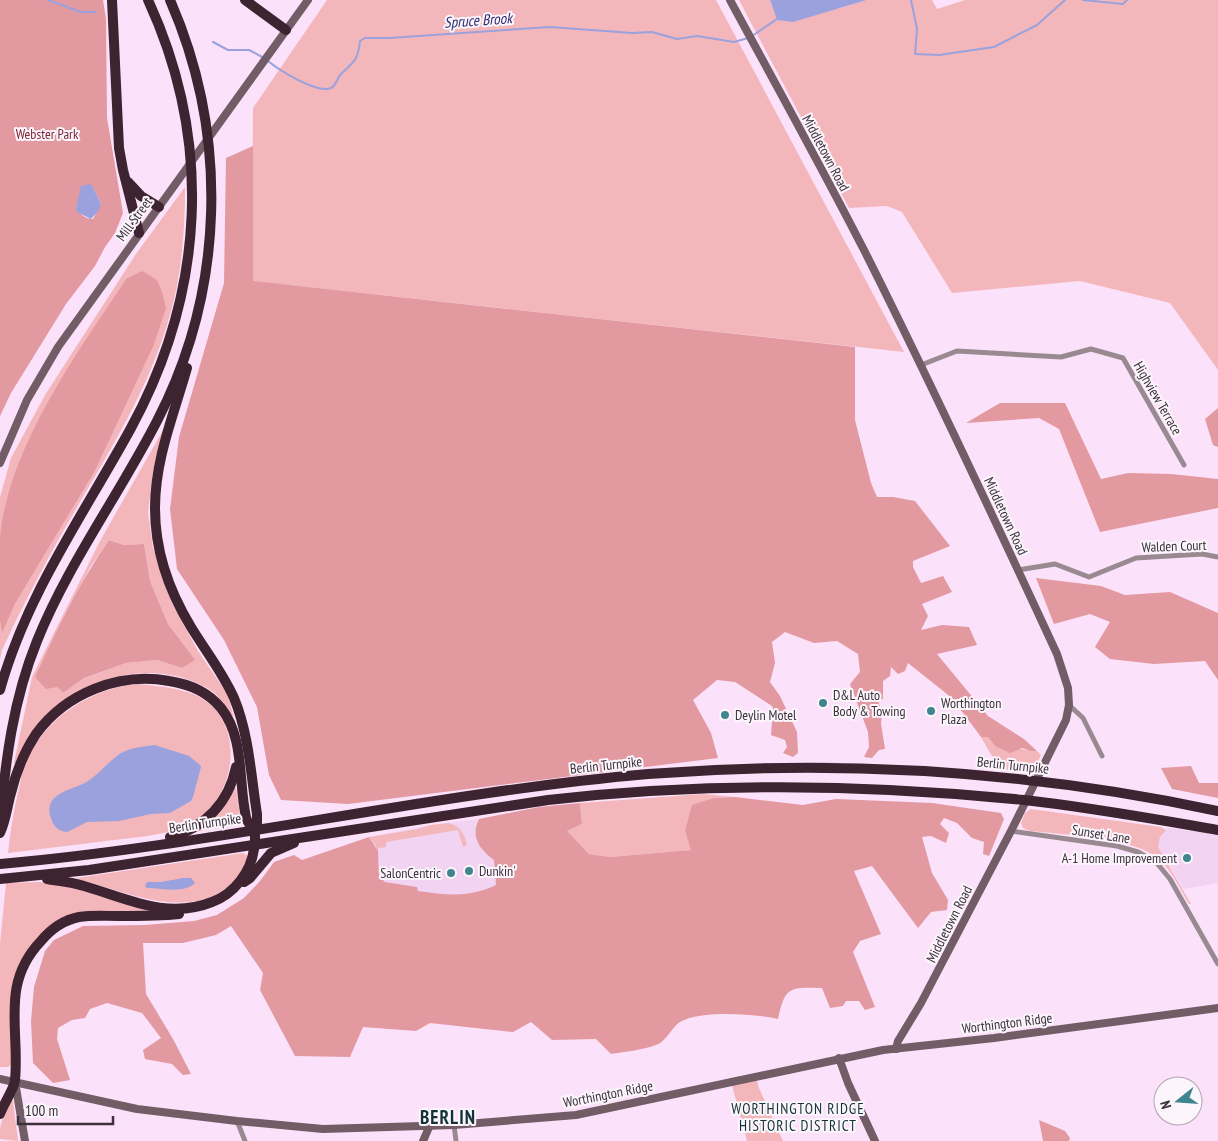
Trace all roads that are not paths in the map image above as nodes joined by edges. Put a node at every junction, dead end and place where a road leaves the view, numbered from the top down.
1 (112, 0) edge
2 (148, 0) edge
3 (170, 0) edge
4 (246, 0) edge
5 (308, 0) edge
6 (730, 0) edge
7 (286, 30) junction
8 (125, 177) junction
9 (158, 207) junction
10 (139, 233) junction
11 (193, 332) junction
12 (920, 366) junction
13 (0, 463) edge
14 (1184, 465) dead end
15 (1218, 557) edge
16 (1018, 570) junction
17 (0, 690) edge
18 (1069, 705) junction
19 (1102, 756) dead end
20 (238, 758) junction
21 (1035, 781) junction
22 (1025, 800) junction
23 (1218, 811) edge
24 (0, 826) edge
25 (253, 830) junction
26 (1218, 830) edge
27 (1011, 831) junction
28 (0, 833) edge
29 (310, 836) junction
30 (255, 844) junction
31 (148, 846) junction
32 (0, 864) edge
33 (31, 877) junction
34 (0, 880) edge
35 (238, 884) junction
36 (196, 906) junction
37 (1218, 964) edge
38 (1218, 1008) edge
39 (896, 1048) junction
40 (839, 1058) junction
41 (0, 1079) edge
42 (15, 1082) junction
43 (0, 1114) edge
44 (236, 1121) junction
45 (454, 1124) junction
46 (430, 1126) junction
47 (25, 1141) edge
48 (245, 1141) edge
49 (423, 1141) edge
50 (456, 1141) edge
51 (875, 1141) edge

1 - 8 highway
2 - 17 highway
3 - 11 highway
4 - 7 highway
5 - 7 street, Mill Street
6 - 12 street, Middletown Road
7 - 9 street, Mill Street
8 - 9 highway
8 - 10 highway
9 - 10 street, Mill Street
10 - 13 street, Mill Street
11 - 24 highway
11 - 25 highway
12 - 14 street, Highview Terrace
12 - 16 street, Middletown Road
15 - 16 street, Walden Court
16 - 18 street, Middletown Road
18 - 19 street
18 - 21 street, Middletown Road
20 - 25 highway
20 - 28 highway
20 - 31 highway
21 - 22 street, Middletown Road
21 - 23 highway, Berlin Turnpike
21 - 25 highway, Berlin Turnpike
22 - 26 highway, Berlin Turnpike
22 - 27 street, Middletown Road
22 - 29 highway, Berlin Turnpike
25 - 30 highway
25 - 31 highway, Berlin Turnpike
27 - 37 street, Sunset Lane
27 - 39 street, Middletown Road
29 - 30 highway, Berlin Turnpike
29 - 35 highway
30 - 33 highway, Berlin Turnpike
30 - 35 highway
31 - 32 highway, Berlin Turnpike
33 - 34 highway, Berlin Turnpike
33 - 36 highway
35 - 36 highway
36 - 42 highway
38 - 39 street, Worthington Ridge
39 - 40 street, Worthington Ridge
40 - 45 street, Worthington Ridge
40 - 51 street
41 - 42 street, Worthington Ridge
42 - 43 highway
42 - 44 street, Worthington Ridge
42 - 47 street
44 - 46 street, Worthington Ridge
44 - 48 street
45 - 46 street, Worthington Ridge
45 - 50 street
46 - 49 street

